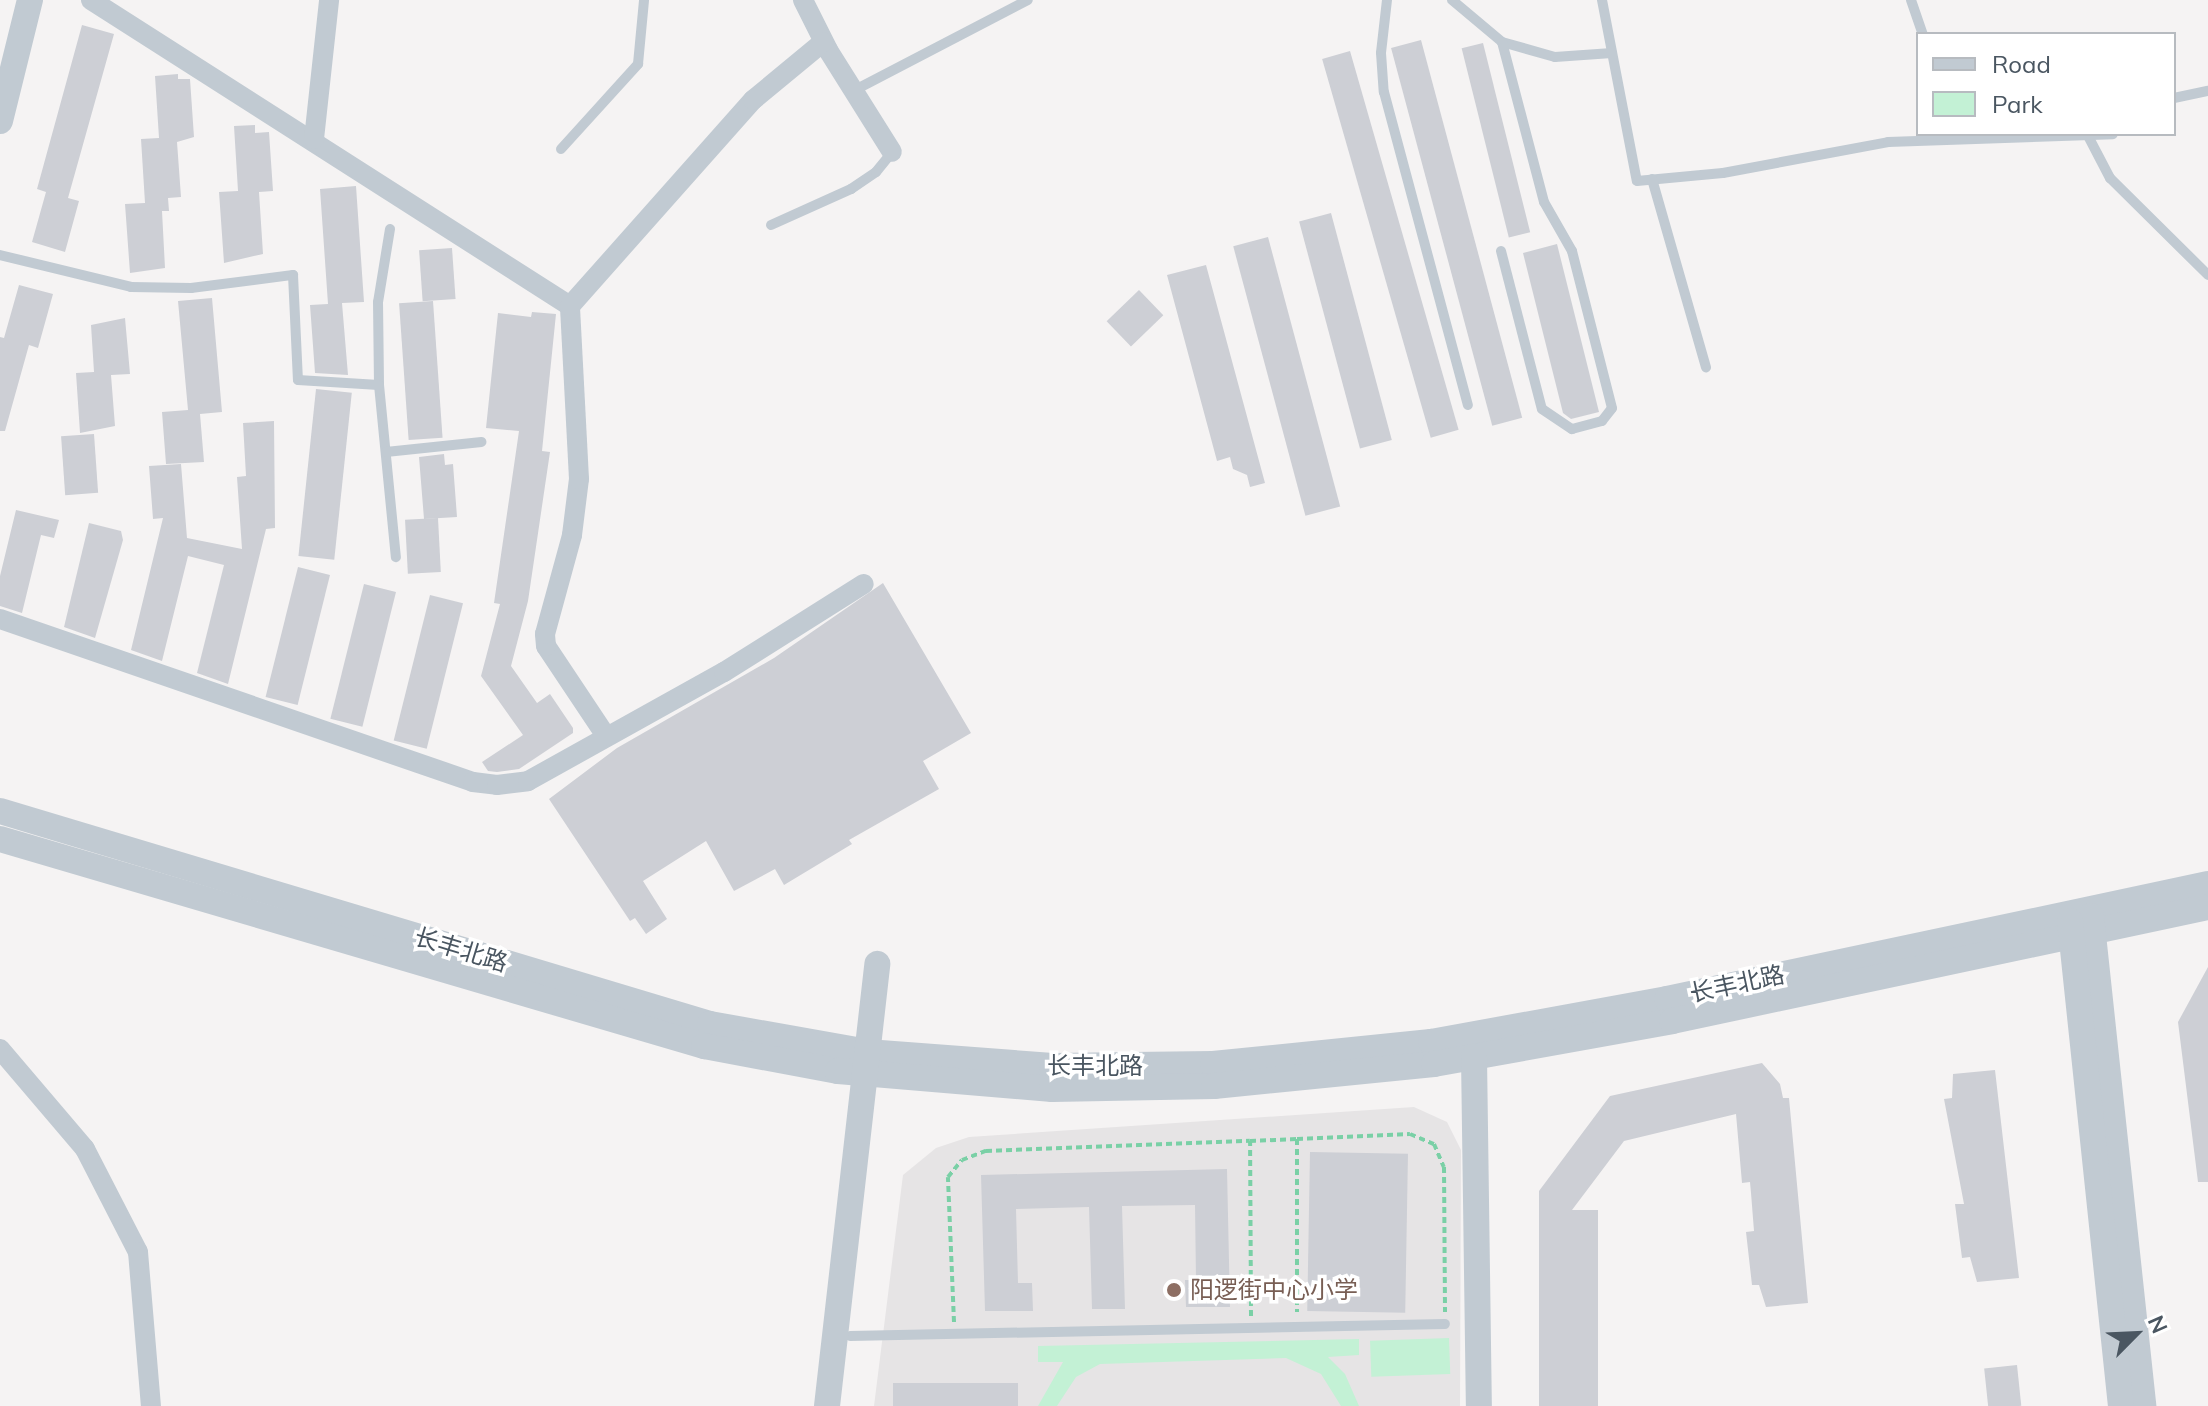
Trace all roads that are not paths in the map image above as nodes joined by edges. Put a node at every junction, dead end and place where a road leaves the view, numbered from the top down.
1 (30, 0) edge
2 (91, 0) edge
3 (329, 0) edge
4 (644, 0) edge
5 (803, 0) edge
6 (1028, 0) edge
7 (1387, 0) edge
8 (1452, 0) edge
9 (1602, 0) edge
10 (1911, 0) edge
11 (1922, 32) edge
12 (823, 42) junction
13 (1502, 42) junction
14 (1612, 53) junction
15 (853, 91) junction
16 (2208, 91) edge
17 (2176, 98) edge
18 (0, 121) edge
19 (2088, 136) edge
20 (314, 139) junction
21 (561, 149) dead end
22 (892, 152) joint
23 (1652, 179) junction
24 (771, 225) dead end
25 (390, 229) dead end
26 (1501, 251) dead end
27 (0, 255) edge
28 (2208, 275) edge
29 (570, 306) junction
30 (1706, 367) dead end
31 (379, 385) junction
32 (1468, 405) dead end
33 (481, 442) dead end
34 (386, 452) junction
35 (396, 557) dead end
36 (864, 584) dead end
37 (0, 619) edge
38 (606, 736) junction
39 (0, 811) edge
40 (0, 839) edge
41 (2208, 884) edge
42 (2208, 907) edge
43 (2081, 923) junction
44 (884, 965) dead end
45 (0, 1049) edge
46 (1474, 1057) junction
47 (873, 1064) junction
48 (1445, 1324) road end
49 (850, 1336) junction
50 (151, 1406) edge
51 (827, 1406) edge
52 (842, 1406) edge
53 (1479, 1406) edge
54 (2121, 1406) edge
55 (2143, 1406) edge

1 - 18 street
2 - 20 street
3 - 20 street
4 - 21 lane
5 - 12 street
6 - 15 lane
7 - 32 lane
8 - 13 lane
9 - 14 lane
10 - 11 lane
12 - 15 street
12 - 29 street
13 - 14 lane
13 - 26 lane
14 - 23 lane
15 - 22 street
16 - 17 lane
19 - 23 lane
19 - 28 lane
20 - 29 street
22 - 24 lane
23 - 30 lane
25 - 31 lane
27 - 31 lane
29 - 38 street
31 - 34 lane
33 - 34 lane
34 - 35 lane
36 - 38 street
37 - 38 street
39 - 47 street, 长丰北路
40 - 47 street, 长丰北路
41 - 43 street, 长丰北路
42 - 43 street, 长丰北路
43 - 46 street, 长丰北路
43 - 47 street, 长丰北路
43 - 54 street
43 - 55 street
44 - 47 street
45 - 50 street
46 - 47 street, 长丰北路
46 - 53 street
47 - 49 street
47 - 51 street
48 - 49 lane
49 - 52 street

